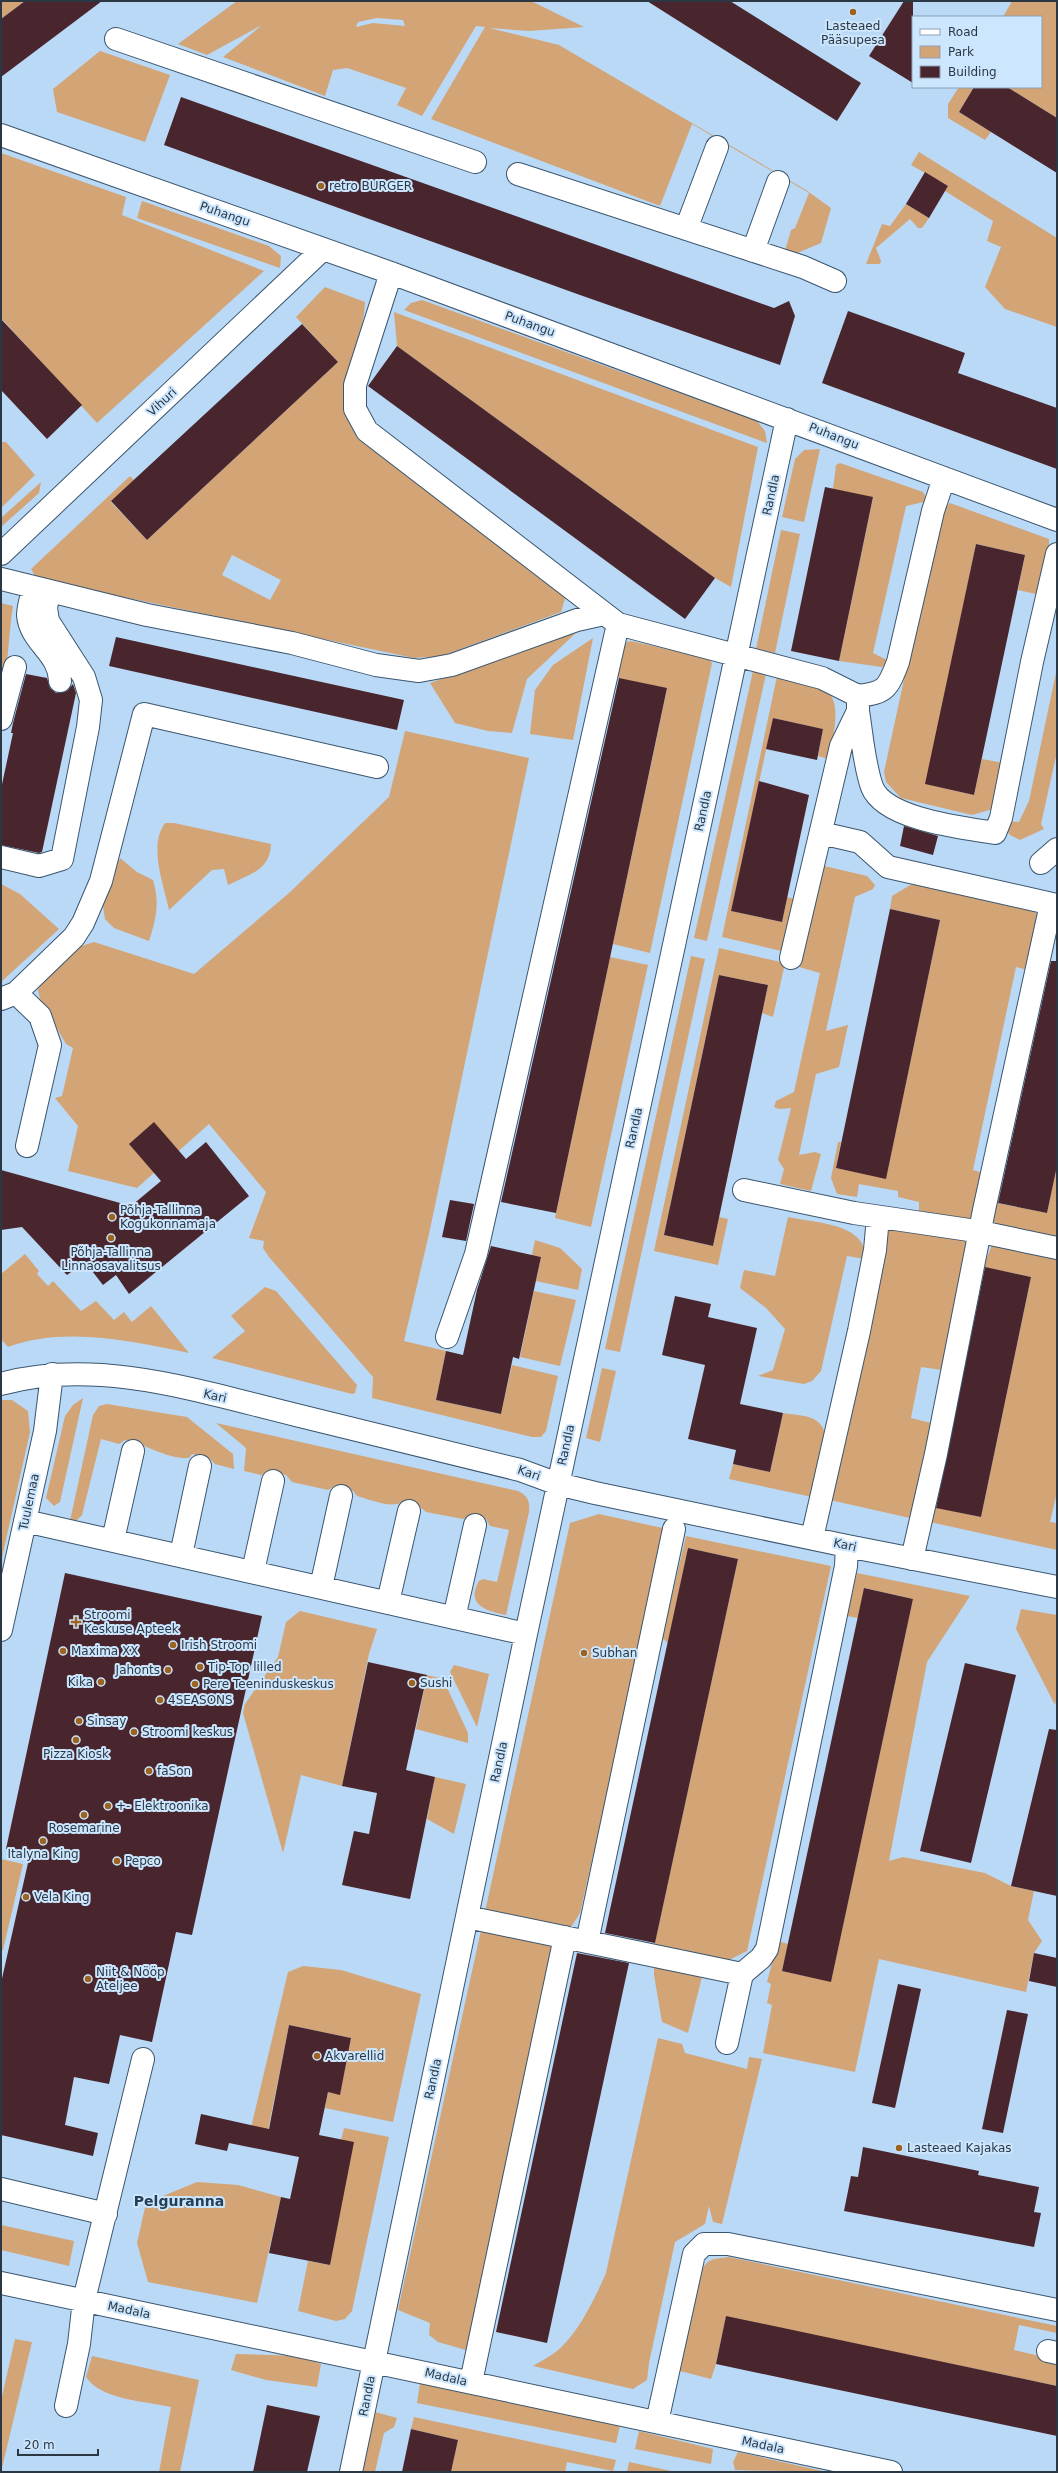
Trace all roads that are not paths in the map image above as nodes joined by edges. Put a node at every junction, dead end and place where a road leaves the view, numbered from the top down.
1 (116, 40) dead end
2 (1, 135) edge
3 (717, 147) dead end
4 (475, 162) dead end
5 (518, 174) dead end
6 (778, 182) dead end
7 (686, 229) junction
8 (323, 249) junction
9 (752, 251) junction
10 (391, 273) junction
11 (835, 281) dead end
12 (787, 418) junction
13 (944, 478) junction
14 (1057, 520) edge
15 (1, 554) edge
16 (1057, 554) edge
17 (1, 579) edge
18 (41, 590) junction
19 (611, 619) junction
20 (737, 656) junction
21 (15, 667) dead end
22 (60, 681) dead end
23 (858, 704) junction
24 (1, 719) edge
25 (377, 767) dead end
26 (821, 833) junction
27 (1, 857) edge
28 (1054, 904) edge
29 (791, 958) dead end
30 (9, 996) edge
31 (27, 1146) dead end
32 (744, 1190) dead end
33 (878, 1217) junction
34 (979, 1232) junction
35 (1057, 1248) edge
36 (447, 1337) dead end
37 (52, 1374) junction
38 (1, 1384) edge
39 (133, 1451) dead end
40 (200, 1466) dead end
41 (273, 1481) dead end
42 (558, 1484) junction
43 (341, 1496) dead end
44 (409, 1510) dead end
45 (25, 1521) junction
46 (475, 1525) dead end
47 (674, 1530) dead end
48 (812, 1538) junction
49 (113, 1540) junction
50 (847, 1546) junction
51 (181, 1555) junction
52 (912, 1559) junction
53 (253, 1571) junction
54 (321, 1587) junction
55 (1057, 1587) edge
56 (388, 1602) junction
57 (454, 1618) junction
58 (1, 1630) edge
59 (526, 1634) junction
60 (467, 1917) junction
61 (565, 1937) junction
62 (587, 1942) junction
63 (742, 1974) junction
64 (727, 2044) dead end
65 (143, 2059) dead end
66 (1, 2189) edge
67 (106, 2214) junction
68 (1, 2283) edge
69 (84, 2300) junction
70 (1057, 2310) edge
71 (374, 2361) junction
72 (471, 2382) junction
73 (66, 2406) dead end
74 (657, 2422) junction
75 (351, 2472) edge
76 (891, 2472) edge

1 - 4 street
2 - 8 street, Puhangu
3 - 7 street
5 - 7 street
6 - 9 street
7 - 9 street
8 - 10 street, Puhangu
8 - 15 street, Vihuri
9 - 11 street
10 - 12 street, Puhangu
10 - 19 street
12 - 13 street, Puhangu
12 - 20 street, Randla
13 - 14 street, Puhangu
13 - 23 street
16 - 23 street
17 - 18 street
18 - 19 street
18 - 22 street
18 - 27 street
19 - 20 street
19 - 36 street
20 - 23 street
20 - 42 street, Randla
21 - 24 street
23 - 26 street
25 - 30 street
26 - 28 street
26 - 29 street
28 - 34 street
30 - 31 street
32 - 33 street
33 - 34 street
33 - 48 street
34 - 35 street
34 - 52 street
37 - 38 street, Kari
37 - 42 street, Kari
37 - 45 street, Tuulemaa
39 - 49 street
40 - 51 street
41 - 53 street
42 - 48 street, Kari
42 - 59 street, Randla
43 - 54 street
44 - 56 street
45 - 49 street
45 - 58 street, Tuulemaa
46 - 57 street
47 - 62 street
48 - 50 street, Kari
49 - 51 street
50 - 52 street, Kari
50 - 63 street
51 - 53 street
52 - 55 street, Kari
53 - 54 street
54 - 56 street
56 - 57 street
57 - 59 street
59 - 60 street, Randla
60 - 61 street
60 - 71 street, Randla
61 - 62 street
61 - 72 street
62 - 63 street
63 - 64 street
65 - 67 street
66 - 67 street
67 - 69 street
68 - 69 street, Madala
69 - 71 street, Madala
69 - 73 street
70 - 74 street
71 - 72 street, Madala
71 - 75 street, Randla
72 - 74 street, Madala
74 - 76 street, Madala

